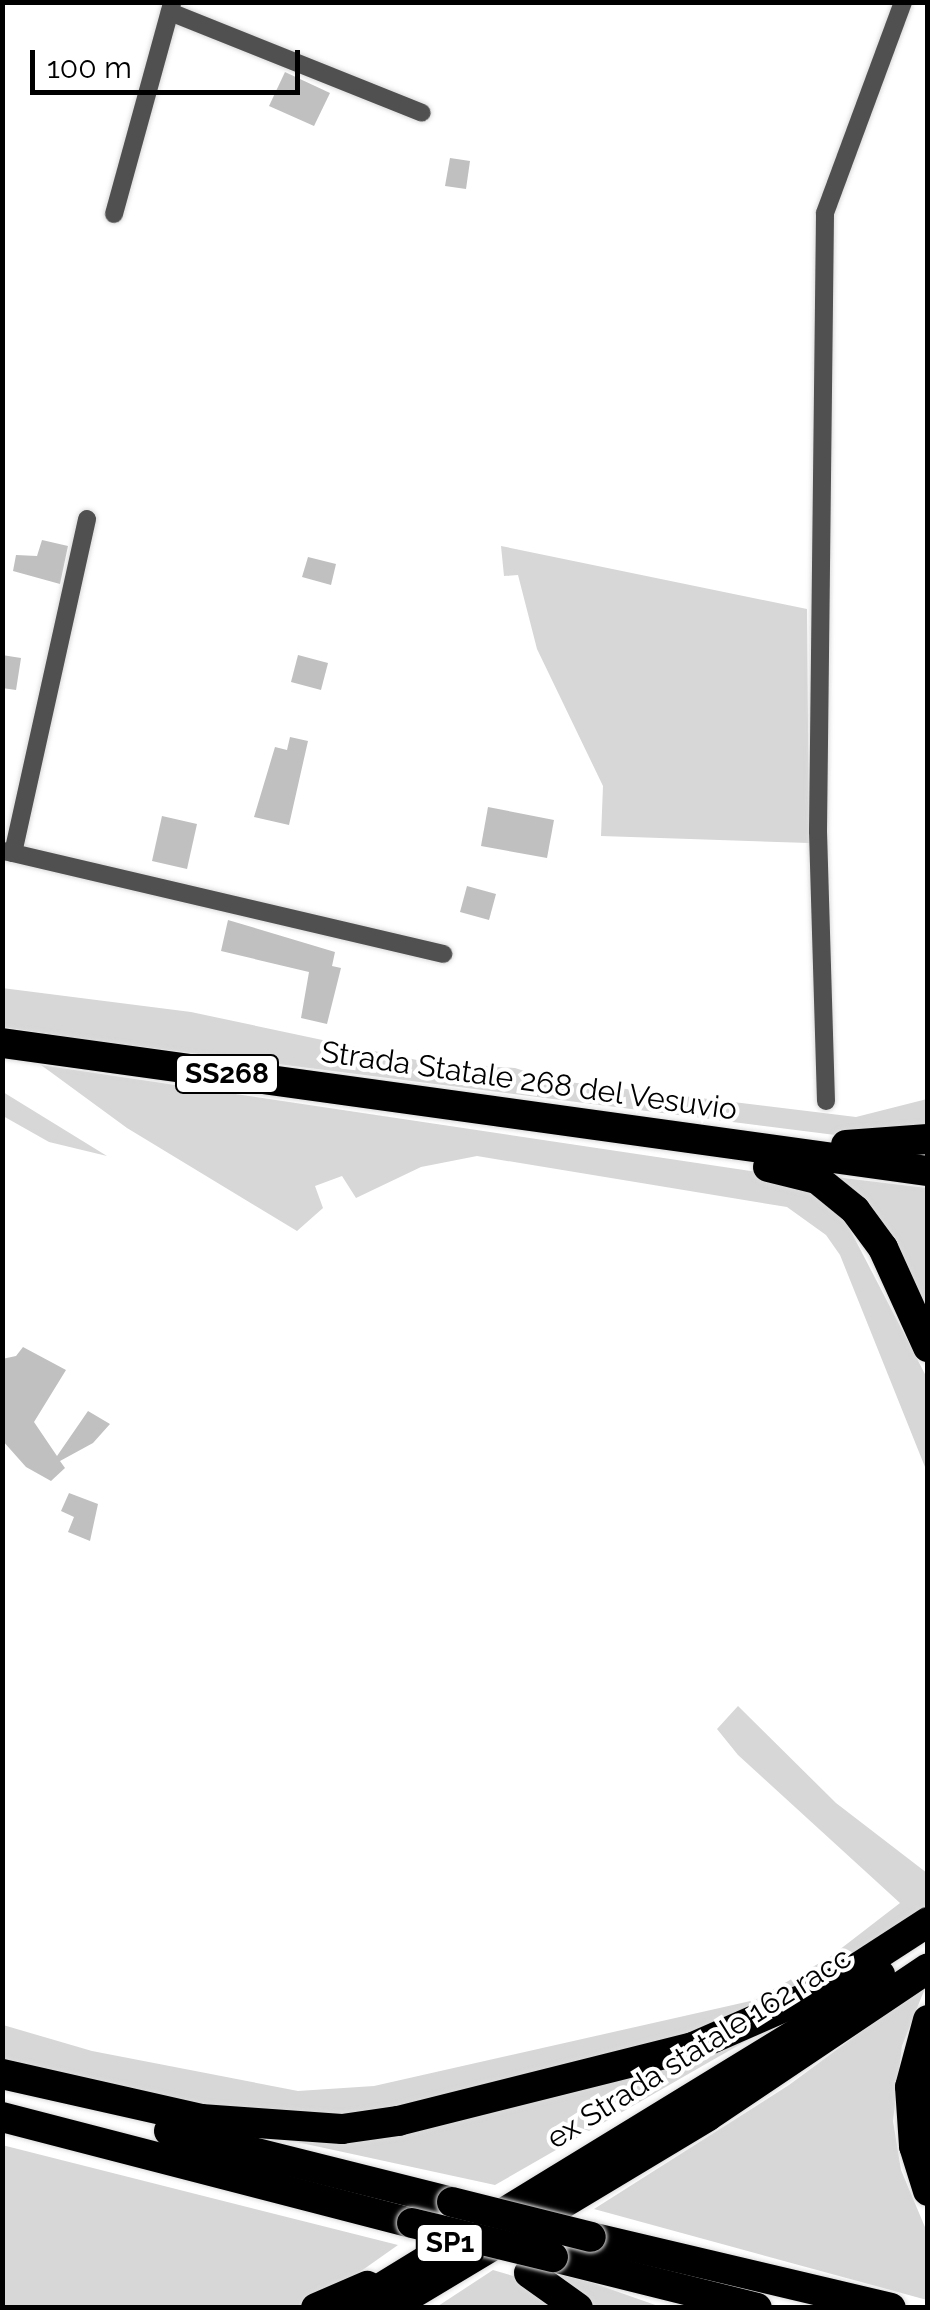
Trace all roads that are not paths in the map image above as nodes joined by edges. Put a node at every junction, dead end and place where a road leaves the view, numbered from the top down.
1 (903, 2) edge
2 (171, 7) edge
3 (422, 113) dead end
4 (114, 214) dead end
5 (87, 519) dead end
6 (8, 852) edge
7 (443, 954) dead end
8 (2, 1043) edge
9 (826, 1102) dead end
10 (595, 1125) junction
11 (654, 1134) junction
12 (928, 1139) edge
13 (928, 1172) edge
14 (928, 1346) edge
15 (928, 1922) edge
16 (928, 1937) edge
17 (928, 1968) edge
18 (928, 2020) edge
19 (2, 2074) edge
20 (2, 2089) edge
21 (2, 2118) edge
22 (2, 2128) edge
23 (58, 2132) junction
24 (928, 2191) edge
25 (561, 2192) junction
26 (407, 2227) junction
27 (541, 2265) junction
28 (402, 2272) junction
29 (316, 2308) edge
30 (348, 2308) edge
31 (390, 2308) edge
32 (420, 2308) edge
33 (578, 2308) edge
34 (758, 2308) edge
35 (892, 2308) edge

1 - 9 street
2 - 3 street
2 - 4 street
5 - 6 street
6 - 7 street
8 - 10 highway, Strada Statale 268 del Vesuvio / SS268
10 - 11 highway, Strada Statale 268 del Vesuvio / SS268
10 - 14 highway
11 - 12 highway
11 - 13 highway, Strada Statale 268 del Vesuvio / SS268
15 - 19 highway
16 - 25 highway, ex Strada statale 162 racc
17 - 25 highway, ex Strada statale 162 racc
18 - 24 highway
20 - 35 highway, bridge
21 - 23 highway
22 - 23 highway
23 - 26 highway
25 - 28 highway, SP1
25 - 31 highway, SP1
25 - 32 highway
26 - 27 highway, bridge
26 - 27 highway
27 - 33 highway
27 - 34 highway
28 - 29 highway
28 - 30 highway, SP1

